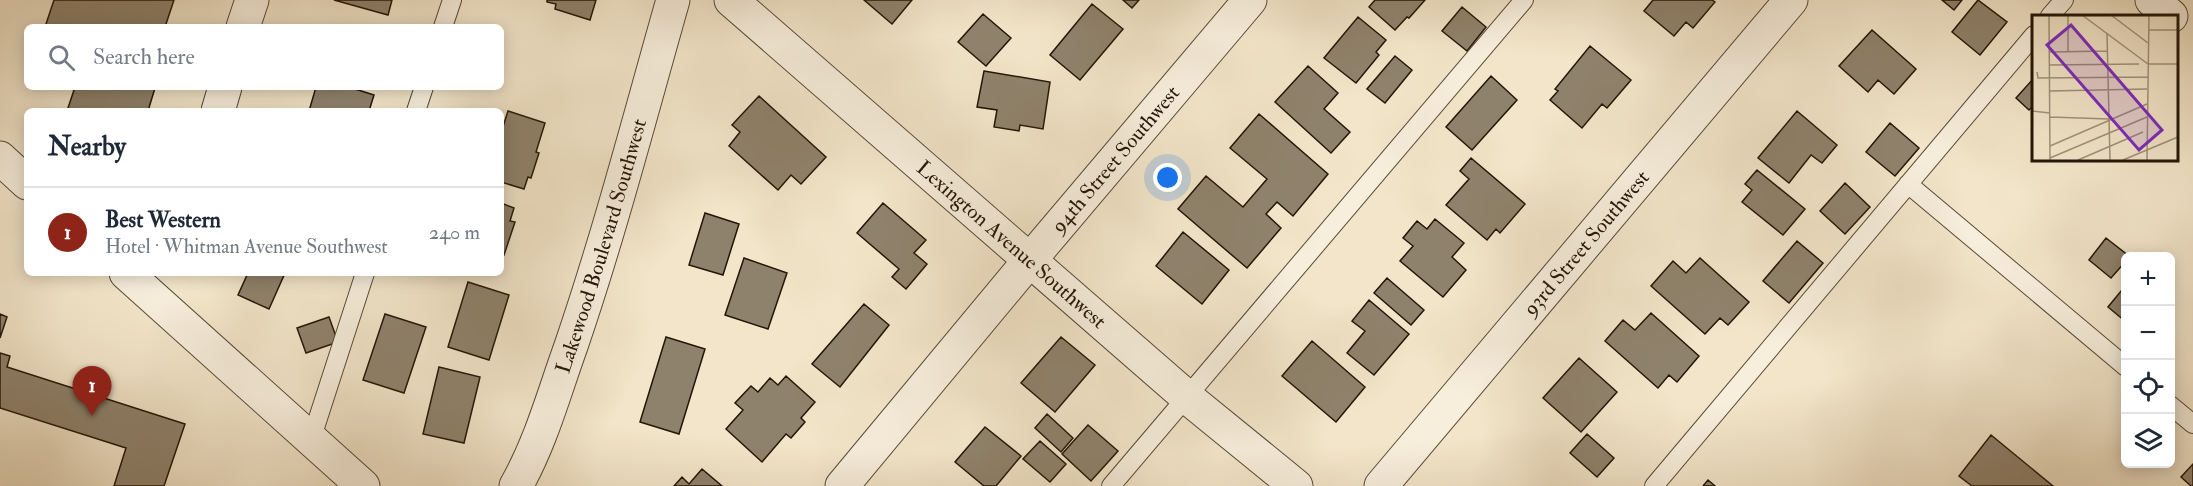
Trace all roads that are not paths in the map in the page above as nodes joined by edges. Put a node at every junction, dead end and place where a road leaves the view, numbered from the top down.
1 (252, 0) edge
2 (452, 0) edge
3 (674, 0) edge
4 (731, 0) edge
5 (1250, 0) edge
6 (1524, 0) edge
7 (1791, 0) edge
8 (2064, 0) edge
9 (2152, 0) edge
10 (2051, 15) edge
11 (2170, 15) edge
12 (2178, 23) edge
13 (244, 24) edge
14 (444, 24) edge
15 (2193, 35) edge
16 (2032, 38) edge
17 (224, 90) edge
18 (423, 90) edge
19 (219, 108) edge
20 (417, 108) edge
21 (1908, 184) junction
22 (1029, 261) junction
23 (129, 276) edge
24 (364, 276) edge
25 (2121, 363) edge
26 (1188, 398) junction
27 (2175, 409) edge
28 (2193, 424) edge
29 (311, 440) junction
30 (363, 486) edge
31 (516, 486) edge
32 (842, 486) edge
33 (1111, 486) edge
34 (1296, 486) edge
35 (1382, 486) edge
36 (1654, 486) edge

1 - 13 street
2 - 14 lane
3 - 31 street, Lakewood Boulevard Southwest
4 - 22 street, Lexington Avenue Southwest
5 - 22 street, 94th Street Southwest
6 - 26 lane
7 - 35 street, 93rd Street Southwest
8 - 10 lane
9 - 11 street
12 - 15 street
16 - 21 lane
17 - 19 street
18 - 20 lane
21 - 25 lane
21 - 36 lane
22 - 26 street, Lexington Avenue Southwest
22 - 32 street, 94th Street Southwest
23 - 29 street
24 - 29 lane
26 - 33 lane
26 - 34 street, Lexington Avenue Southwest
27 - 28 lane
29 - 30 street

